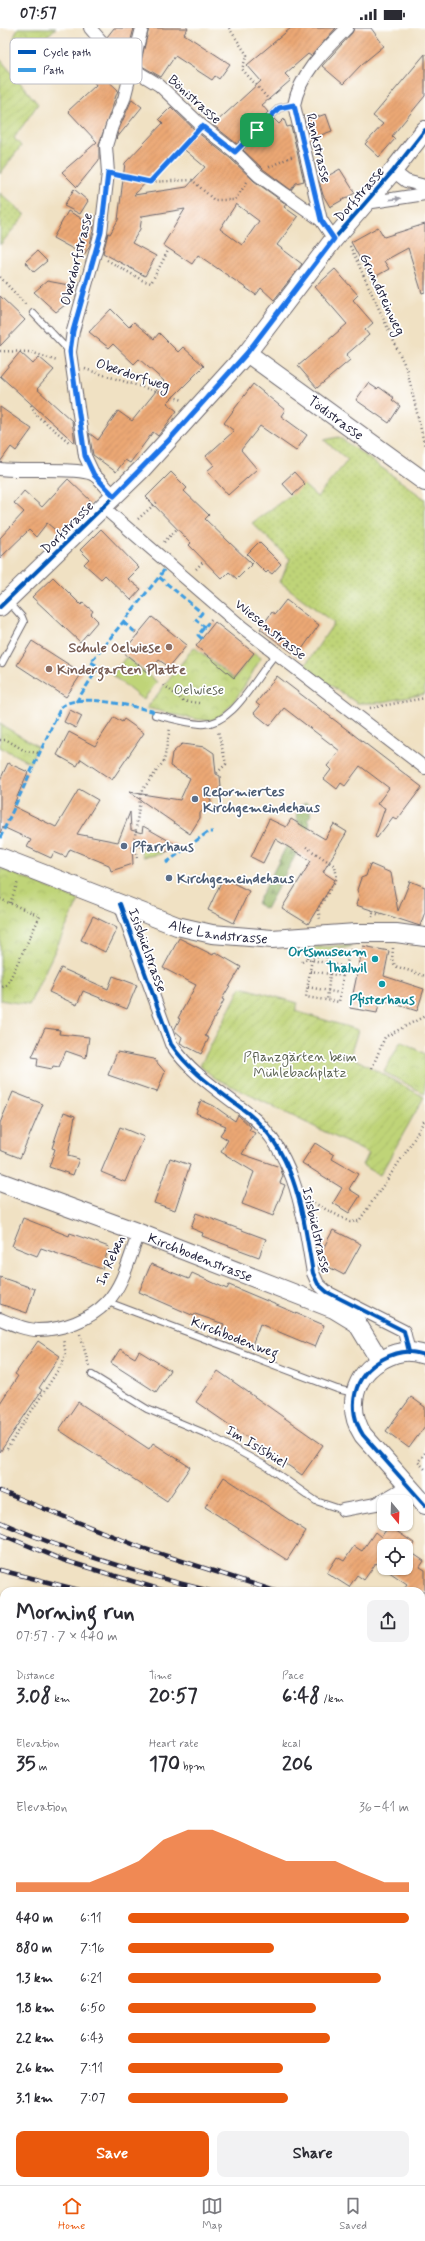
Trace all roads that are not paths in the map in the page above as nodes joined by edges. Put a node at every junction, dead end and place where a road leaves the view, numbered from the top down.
1 (90, 28) edge
2 (142, 28) edge
3 (347, 28) edge
4 (99, 38) edge
5 (139, 38) edge
6 (142, 75) edge
7 (127, 84) edge
8 (294, 105) junction
9 (425, 130) edge
10 (235, 152) junction
11 (393, 171) junction
12 (425, 186) edge
13 (425, 194) edge
14 (366, 203) junction
15 (321, 220) junction
16 (341, 240) junction
17 (33, 313) road end
18 (70, 352) junction
19 (247, 353) junction
20 (0, 469) edge
21 (94, 475) junction
22 (425, 482) edge
23 (108, 502) junction
24 (4, 604) edge
25 (276, 654) junction
26 (2, 663) dead end
27 (155, 714) dead end
28 (425, 768) edge
29 (0, 857) edge
30 (120, 904) junction
31 (425, 937) edge
32 (0, 1182) edge
33 (139, 1233) junction
34 (108, 1302) junction
35 (0, 1319) edge
36 (417, 1354) edge
37 (380, 1361) junction
38 (92, 1376) road end
39 (354, 1393) junction
40 (409, 1485) junction
41 (425, 1505) edge
42 (343, 1510) joint

1 - 4 street, Bönistrasse
2 - 5 street, Oberdorfstrasse
3 - 8 street, Rankstrasse
6 - 10 street, Bönistrasse
7 - 18 street, Oberdorfstrasse
8 - 10 lane
8 - 15 street, Rankstrasse
9 - 11 street, Dorfstrasse
10 - 15 street, Bönistrasse
11 - 12 street
11 - 14 street, Dorfstrasse
14 -> 13 street
14 - 16 street, Dorfstrasse
15 - 16 street, Bönistrasse
16 - 19 street, Dorfstrasse
17 - 18 lane
18 - 21 street, Oberdorfstrasse
19 - 22 street, Tödistrasse
19 - 23 street, Dorfstrasse
20 - 21 street
21 - 23 street, Wiesenstrasse
23 - 24 street, Dorfstrasse
23 - 25 street, Wiesenstrasse
24 - 26 lane
25 - 27 lane
25 - 28 street, Wiesenstrasse
29 - 30 street, Alte Landstrasse
30 - 31 street, Alte Landstrasse
30 - 36 street, Isisbüelstrasse
32 - 33 street, Kirchbodenstrasse
33 - 34 street, In Reben
33 - 37 street, Kirchbodenstrasse
34 - 35 street, In Reben
34 - 39 lane, Kirchbodenweg
36 - 37 street
37 - 39 street
38 - 42 lane, Im Isisbüel
39 - 40 street
40 - 41 street
40 - 42 street, Im Isisbüel

